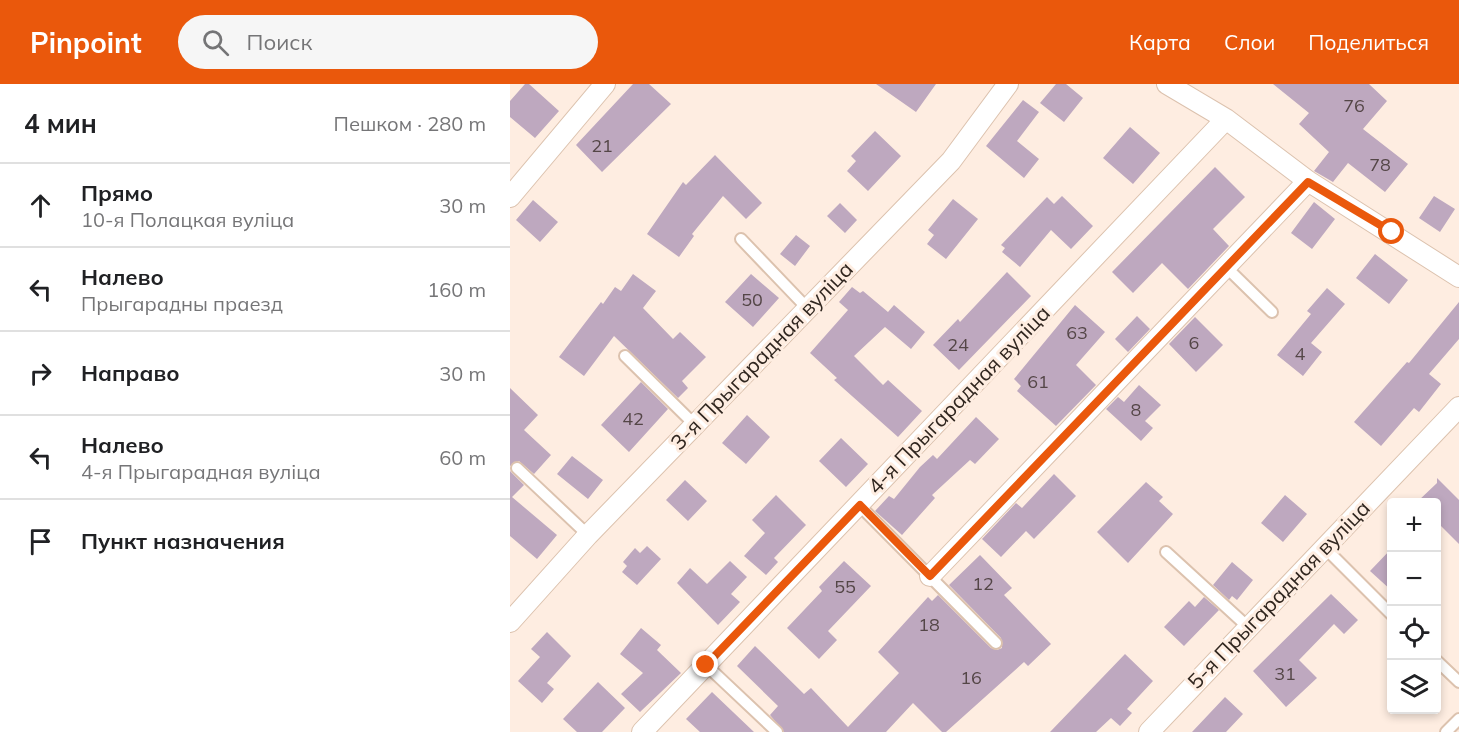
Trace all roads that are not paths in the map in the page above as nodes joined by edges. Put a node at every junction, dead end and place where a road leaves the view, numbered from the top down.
1 (605, 84) edge
2 (1008, 84) edge
3 (1167, 84) edge
4 (1226, 119) junction
5 (1308, 182) junction
6 (510, 197) edge
7 (741, 239) dead end
8 (1226, 267) junction
9 (1459, 277) edge
10 (808, 309) junction
11 (1272, 312) dead end
12 (625, 356) dead end
13 (1459, 407) edge
14 (695, 425) junction
15 (517, 468) dead end
16 (860, 505) junction
17 (588, 535) junction
18 (1324, 547) junction
19 (1166, 552) dead end
20 (930, 576) junction
21 (1387, 610) edge
22 (510, 622) edge
23 (1248, 627) junction
24 (996, 643) dead end
25 (1441, 664) edge
26 (706, 665) junction
27 (1459, 682) edge
28 (1459, 719) edge
29 (642, 732) edge
30 (777, 732) edge
31 (1149, 732) edge
32 (1446, 732) edge

1 - 6 street
2 - 10 street, 3-я Прыгарадная вуліца
3 - 4 street
4 - 5 street
4 - 16 street, 4-я Прыгарадная вуліца
5 - 8 street
5 - 9 street
7 - 10 lane
8 - 11 lane
8 - 20 street
10 - 14 street, 3-я Прыгарадная вуліца
12 - 14 lane
13 - 18 street, 5-я Прыгарадная вуліца
14 - 17 street, 3-я Прыгарадная вуліца
15 - 17 lane
16 - 20 lane
16 - 26 street, 4-я Прыгарадная вуліца
17 - 22 street, 3-я Прыгарадная вуліца
18 - 21 lane
18 - 23 street, 5-я Прыгарадная вуліца
19 - 23 lane
20 - 24 lane
23 - 31 street, 5-я Прыгарадная вуліца
25 - 27 lane
26 - 29 street, 4-я Прыгарадная вуліца
26 - 30 lane
28 - 32 lane

